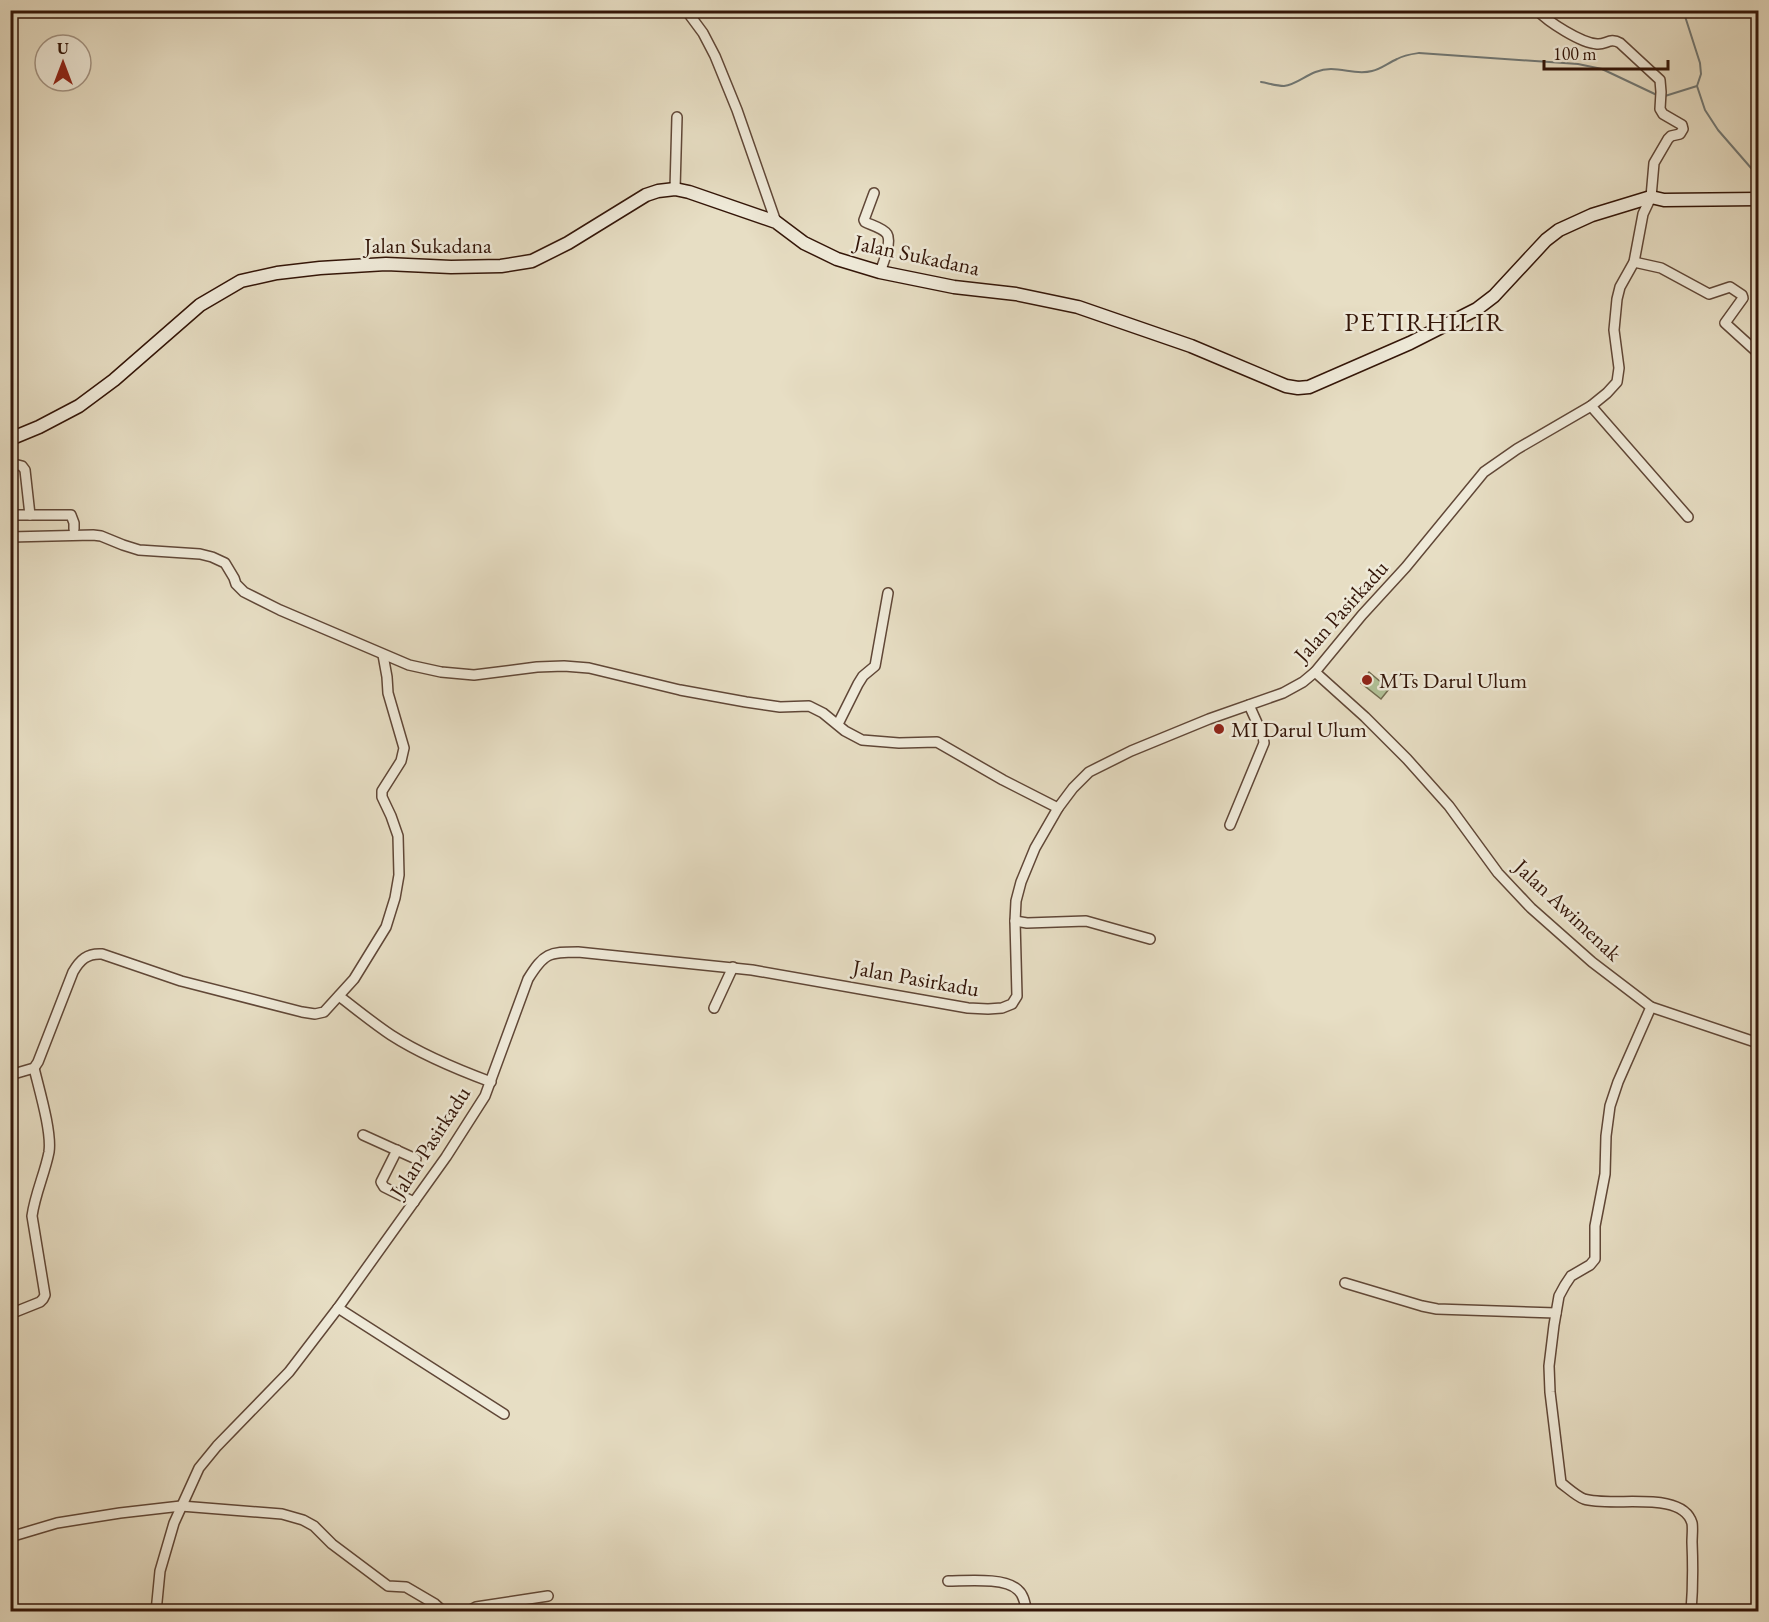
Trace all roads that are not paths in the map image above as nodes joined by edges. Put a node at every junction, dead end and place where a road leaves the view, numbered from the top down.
1 (686, 10) edge
2 (1537, 10) edge
3 (677, 117) dead end
4 (675, 189) junction
5 (874, 193) dead end
6 (1651, 197) junction
7 (1758, 199) edge
8 (776, 222) junction
9 (1634, 262) junction
10 (880, 272) junction
11 (1758, 353) edge
12 (1591, 406) junction
13 (10, 439) edge
14 (10, 460) edge
15 (10, 515) edge
16 (30, 515) junction
17 (1688, 517) dead end
18 (74, 529) dead end
19 (10, 537) edge
20 (888, 593) dead end
21 (383, 655) junction
22 (1315, 672) junction
23 (1249, 705) junction
24 (838, 724) junction
25 (1058, 808) junction
26 (1230, 825) dead end
27 (1015, 921) junction
28 (1150, 939) dead end
29 (733, 967) junction
30 (339, 996) junction
31 (1651, 1007) junction
32 (714, 1008) dead end
33 (1758, 1043) edge
34 (34, 1068) junction
35 (10, 1075) edge
36 (491, 1082) junction
37 (363, 1135) dead end
38 (397, 1150) junction
39 (416, 1159) dead end
40 (414, 1202) junction
41 (1345, 1283) dead end
42 (338, 1308) junction
43 (1556, 1313) junction
44 (10, 1314) edge
45 (504, 1414) dead end
46 (182, 1506) junction
47 (10, 1537) edge
48 (948, 1581) dead end
49 (548, 1596) dead end
50 (156, 1611) edge
51 (444, 1611) edge
52 (467, 1611) edge
53 (1027, 1611) edge
54 (1691, 1611) edge

1 - 8 street
2 - 6 street, Jalan Pasirkadu
3 - 4 street
4 - 8 main road, Jalan Sukadana
4 - 13 main road, Jalan Sukadana
5 - 10 street
6 - 7 main road, Jalan Sukadana
6 - 9 street, Jalan Pasirkadu
6 - 10 main road, Jalan Sukadana
8 - 10 main road, Jalan Sukadana
9 - 11 street
9 - 12 street, Jalan Pasirkadu
12 - 17 street
12 - 22 street, Jalan Pasirkadu
14 - 16 street
15 - 16 street
16 - 18 street
19 - 21 street
20 - 24 street
21 - 24 street
21 - 30 street
22 - 23 street, Jalan Pasirkadu
22 - 31 street, Jalan Awimenak
23 - 25 street, Jalan Pasirkadu
23 - 26 street
24 - 25 street
25 - 27 street, Jalan Pasirkadu
27 - 28 street
27 - 29 street, Jalan Pasirkadu
29 - 32 street
29 - 36 street, Jalan Pasirkadu
30 - 34 street
30 - 36 street
31 - 33 street, Jalan Awimenak
31 - 43 street
34 - 35 street
34 - 44 street
36 - 40 street, Jalan Pasirkadu
37 - 38 street
38 - 39 street
38 - 40 street
40 - 42 street, Jalan Pasirkadu
41 - 43 street
42 - 45 street
42 - 46 street, Jalan Pasirkadu
43 - 54 street
46 - 47 street
46 - 50 street, Jalan Pasirkadu
46 - 51 street
48 - 53 street
49 - 52 street

